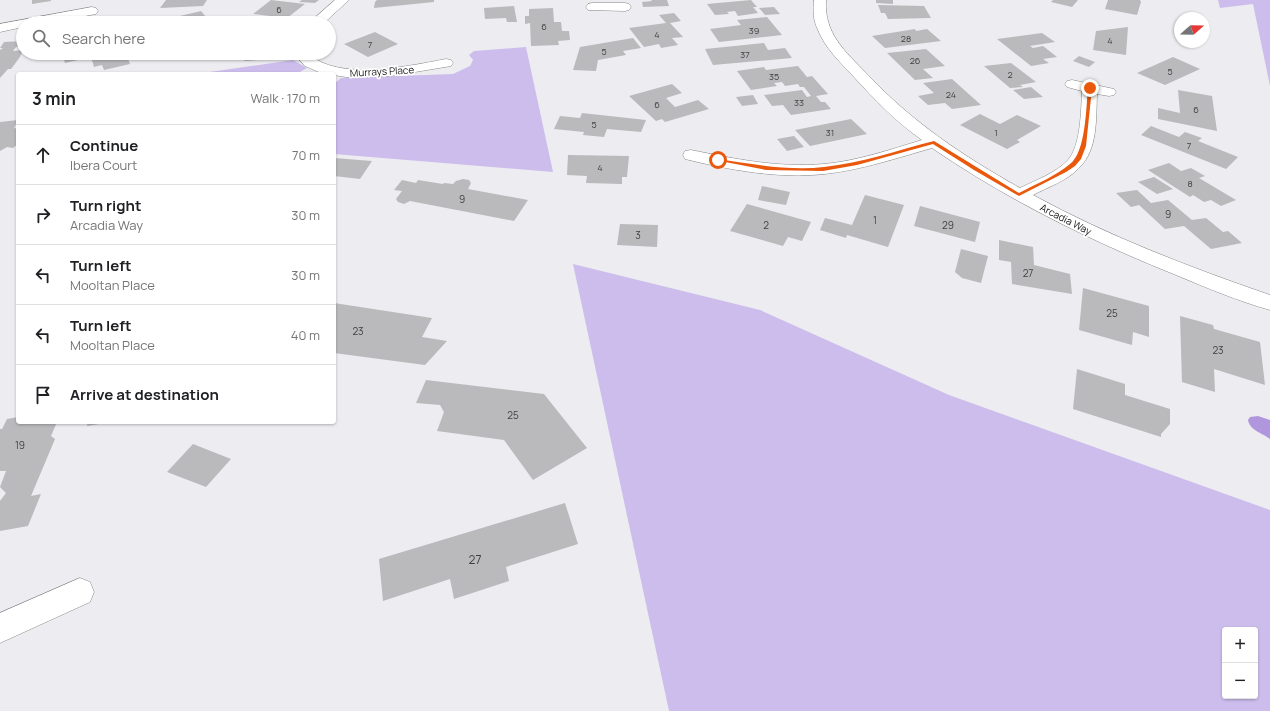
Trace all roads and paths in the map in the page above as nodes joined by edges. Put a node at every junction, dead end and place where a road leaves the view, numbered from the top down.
1 (342, 0) edge
2 (820, 0) edge
3 (610, 4) edge
4 (592, 7) dead end
5 (625, 7) dead end
6 (92, 11) dead end
7 (64, 16) edge
8 (324, 16) edge
9 (16, 25) edge
10 (0, 28) edge
11 (306, 60) edge
12 (446, 63) dead end
13 (1072, 84) dead end
14 (1090, 88) junction
15 (1109, 92) dead end
16 (934, 142) junction
17 (691, 155) dead end
18 (1019, 195) junction
19 (1270, 303) edge
20 (80, 592) dead end
21 (0, 628) edge

1 - 8 street
2 - 16 street, Arcadia Way
3 - 4 street
3 - 5 street
6 - 7 street
9 - 10 street
11 - 12 street, Murrays Place
13 - 14 street
14 - 15 street
14 - 18 street
16 - 17 street
16 - 18 street, Arcadia Way
18 - 19 street, Arcadia Way
20 - 21 street

